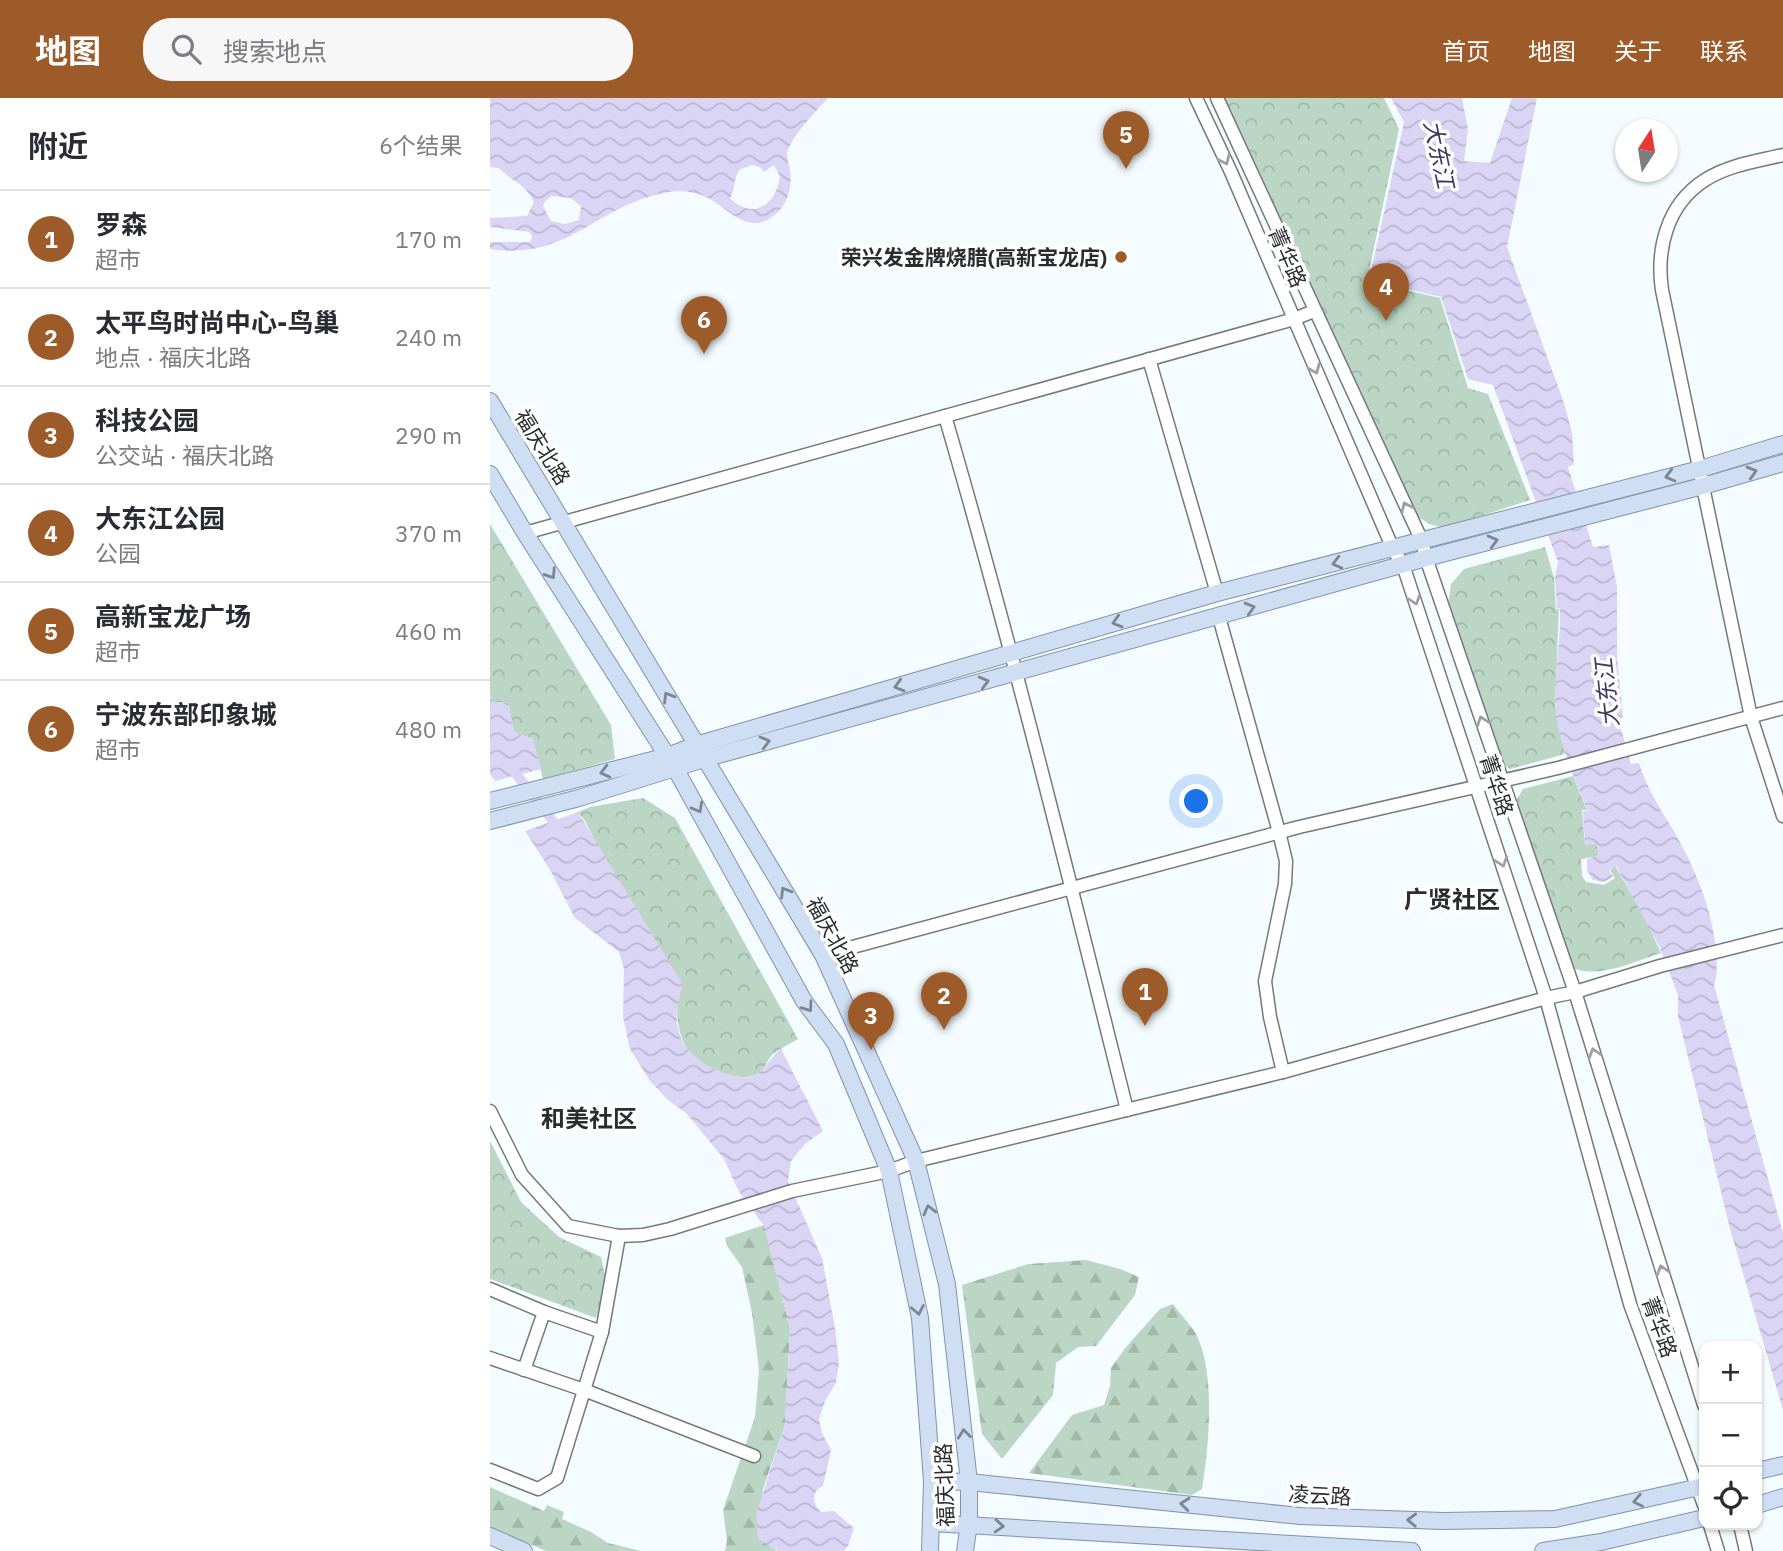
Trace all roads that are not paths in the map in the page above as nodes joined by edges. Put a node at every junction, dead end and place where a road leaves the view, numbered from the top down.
1 (1196, 98) edge
2 (1217, 98) edge
3 (1783, 155) edge
4 (1314, 311) junction
5 (1294, 319) junction
6 (1149, 359) junction
7 (490, 401) edge
8 (945, 416) junction
9 (1783, 444) edge
10 (1783, 463) edge
11 (1700, 469) junction
12 (490, 474) edge
13 (1703, 486) junction
14 (564, 521) junction
15 (525, 533) junction
16 (1422, 541) junction
17 (1393, 549) junction
18 (1426, 558) junction
19 (1403, 565) junction
20 (1217, 593) junction
21 (1219, 617) junction
22 (1010, 653) junction
23 (1015, 673) junction
24 (1783, 708) edge
25 (1752, 717) junction
26 (700, 752) junction
27 (671, 762) junction
28 (1503, 780) junction
29 (1477, 786) junction
30 (490, 801) edge
31 (1783, 816) edge
32 (490, 821) edge
33 (1279, 832) junction
34 (1072, 888) junction
35 (1783, 935) edge
36 (823, 955) junction
37 (1575, 992) junction
38 (1546, 998) junction
39 (1283, 1073) junction
40 (1127, 1110) junction
41 (490, 1111) edge
42 (916, 1161) junction
43 (889, 1171) junction
44 (619, 1236) junction
45 (490, 1289) edge
46 (544, 1311) junction
47 (602, 1332) junction
48 (490, 1358) edge
49 (524, 1370) junction
50 (584, 1390) junction
51 (1704, 1404) edge
52 (754, 1455) dead end
53 (1783, 1465) edge
54 (490, 1470) edge
55 (1762, 1470) edge
56 (1699, 1479) edge
57 (932, 1481) junction
58 (969, 1482) junction
59 (1699, 1488) edge
60 (1783, 1497) edge
61 (1762, 1503) edge
62 (1699, 1519) edge
63 (931, 1523) junction
64 (969, 1524) junction
65 (1712, 1530) edge
66 (1741, 1530) edge
67 (490, 1536) edge
68 (524, 1551) edge
69 (930, 1551) edge
70 (965, 1551) edge
71 (1402, 1551) edge
72 (1412, 1551) edge
73 (1543, 1551) edge
74 (1718, 1551) edge
75 (1746, 1551) edge

1 -> 5 street, 菁华路
2 - 4 street
3 - 11 street
4 - 5 street
16 -> 4 street
5 - 6 street
5 -> 17 street, 菁华路
6 - 8 street
6 - 20 street
7 - 14 main road, 福庆北路
8 - 14 street
8 - 22 street
9 - 11 main road
13 -> 10 main road
11 - 13 street
11 -> 16 main road
12 - 15 main road, 福庆北路
18 -> 13 main road
13 - 25 street
14 - 15 street
26 -> 14 main road, 福庆北路
15 -> 27 main road, 福庆北路
16 - 17 main road
16 - 18 street
17 - 19 street, 菁华路
17 -> 20 main road
18 - 19 main road
28 -> 18 street
21 -> 19 main road
19 -> 29 street, 菁华路
20 -> 22 main road
21 - 23 main road
21 - 33 street
22 - 23 street
22 -> 26 main road
26 -> 23 main road
23 - 34 street
24 - 25 street
25 - 28 street
25 - 31 street
26 - 27 main road
36 -> 26 main road, 福庆北路
27 -> 30 main road
27 - 32 main road
27 -> 43 main road, 福庆北路
28 - 29 street
28 - 37 street
29 - 33 street
29 -> 38 street, 菁华路
33 - 34 street
33 - 39 street
34 - 36 street
34 - 40 street
35 - 37 street
36 - 42 main road, 福庆北路
37 - 38 street
51 -> 37 street
38 - 39 street
38 - 56 street, 菁华路
39 - 40 street
40 - 42 street
41 - 44 street
42 - 43 street
58 -> 42 main road, 福庆北路
43 - 44 street
43 -> 57 main road, 福庆北路
44 - 47 street
45 - 46 street
46 - 47 street
46 - 49 street
47 - 50 street
48 - 49 street
49 - 50 street
50 - 52 street
50 - 54 street
53 - 55 main road
57 - 58 main road, 凌云路
57 - 63 main road, 福庆北路
59 -> 58 main road, 凌云路
58 - 64 main road, 福庆北路
60 - 61 main road
62 - 73 main road
63 - 64 main road
63 - 69 main road, 福庆北路
64 - 70 main road, 福庆北路
64 -> 71 main road
65 - 74 street
66 - 75 street
67 - 68 main road
71 - 72 main road

